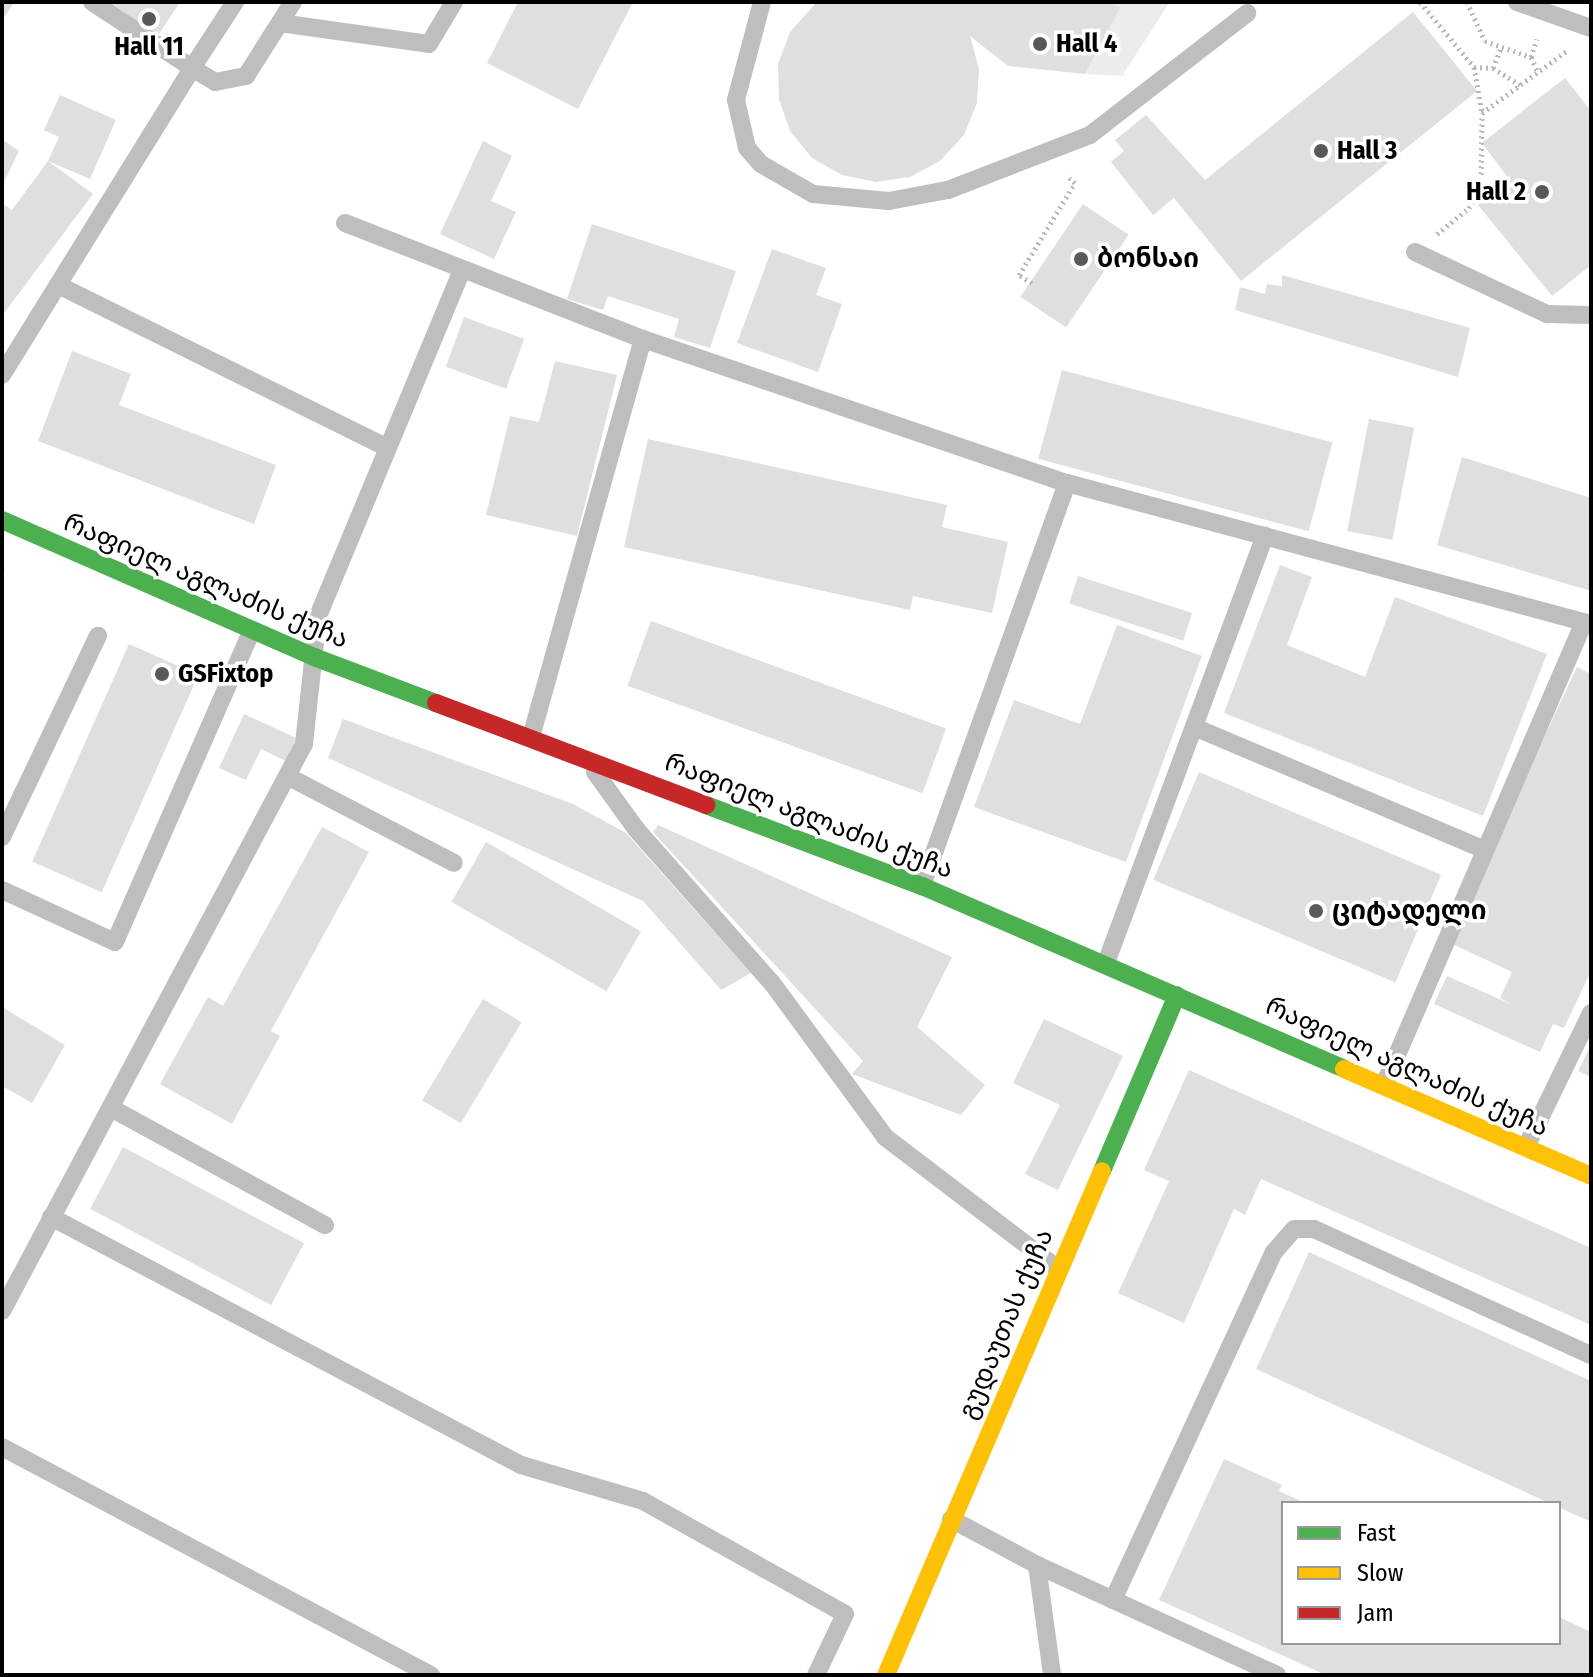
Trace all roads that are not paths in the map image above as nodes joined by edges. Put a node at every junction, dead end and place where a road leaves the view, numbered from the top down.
1 (92, 2) edge
2 (235, 2) edge
3 (293, 2) edge
4 (454, 2) edge
5 (762, 2) edge
6 (1263, 2) edge
7 (1517, 2) edge
8 (1248, 8) edge
9 (280, 23) junction
10 (1586, 34) edge
11 (192, 68) junction
12 (345, 223) dead end
13 (1415, 252) road end
14 (461, 272) junction
15 (58, 285) junction
16 (1591, 315) edge
17 (643, 339) junction
18 (2, 375) edge
19 (386, 447) junction
20 (1067, 483) junction
21 (2, 520) edge
22 (1265, 536) junction
23 (1587, 623) edge
24 (251, 632) junction
25 (98, 636) dead end
26 (314, 657) junction
27 (1194, 727) junction
28 (531, 737) junction
29 (587, 760) junction
30 (287, 776) junction
31 (2, 837) edge
32 (1485, 850) junction
33 (454, 863) dead end
34 (922, 886) junction
35 (2, 890) edge
36 (1106, 963) junction
37 (1177, 995) junction
38 (1591, 1013) edge
39 (1384, 1085) junction
40 (111, 1108) junction
41 (1526, 1147) junction
42 (1591, 1176) edge
43 (51, 1217) junction
44 (325, 1225) dead end
45 (1058, 1269) junction
46 (2, 1311) edge
47 (1591, 1355) edge
48 (2, 1447) edge
49 (951, 1519) junction
50 (1037, 1565) junction
51 (1113, 1600) junction
52 (1232, 1654) junction
53 (431, 1675) edge
54 (816, 1675) edge
55 (886, 1675) edge
56 (1052, 1675) edge
57 (1237, 1675) edge
58 (1277, 1675) edge

1 - 11 lane
2 - 11 lane
3 - 9 lane
4 - 9 lane
5 - 8 lane
6 - 8 lane
7 - 10 lane
9 - 11 lane
11 - 15 lane
12 - 14 lane
13 - 16 lane
14 - 17 lane
14 - 19 lane
15 - 18 lane
15 - 19 lane
17 - 20 lane
17 - 28 lane
19 - 26 lane
20 - 22 lane
20 - 34 lane
21 - 24 street, რაფიელ აგლაძის ქუჩა
22 - 23 lane
22 - 27 lane
23 - 32 lane
24 - 26 street, რაფიელ აგლაძის ქუჩა
24 - 35 lane
25 - 31 lane
26 - 28 street, რაფიელ აგლაძის ქუჩა
26 - 30 lane
27 - 32 lane
27 - 36 lane
28 - 29 street, რაფიელ აგლაძის ქუჩა
29 - 34 street, რაფიელ აგლაძის ქუჩა
29 - 45 lane
30 - 33 lane
30 - 40 lane
32 - 39 lane
34 - 36 street, რაფიელ აგლაძის ქუჩა
36 - 37 street, რაფიელ აგლაძის ქუჩა
37 - 39 street, რაფიელ აგლაძის ქუჩა
37 - 45 street, გუდაუთას ქუჩა
38 - 41 lane
39 - 41 street, რაფიელ აგლაძის ქუჩა
40 - 43 lane
40 - 44 lane
41 - 42 street, რაფიელ აგლაძის ქუჩა
43 - 46 lane
43 - 54 lane
45 - 49 street, გუდაუთას ქუჩა
47 - 51 lane
48 - 53 lane
49 - 50 lane
49 - 55 street, გუდაუთას ქუჩა
50 - 51 lane
50 - 56 lane
51 - 52 lane
52 - 57 lane
52 - 58 lane

